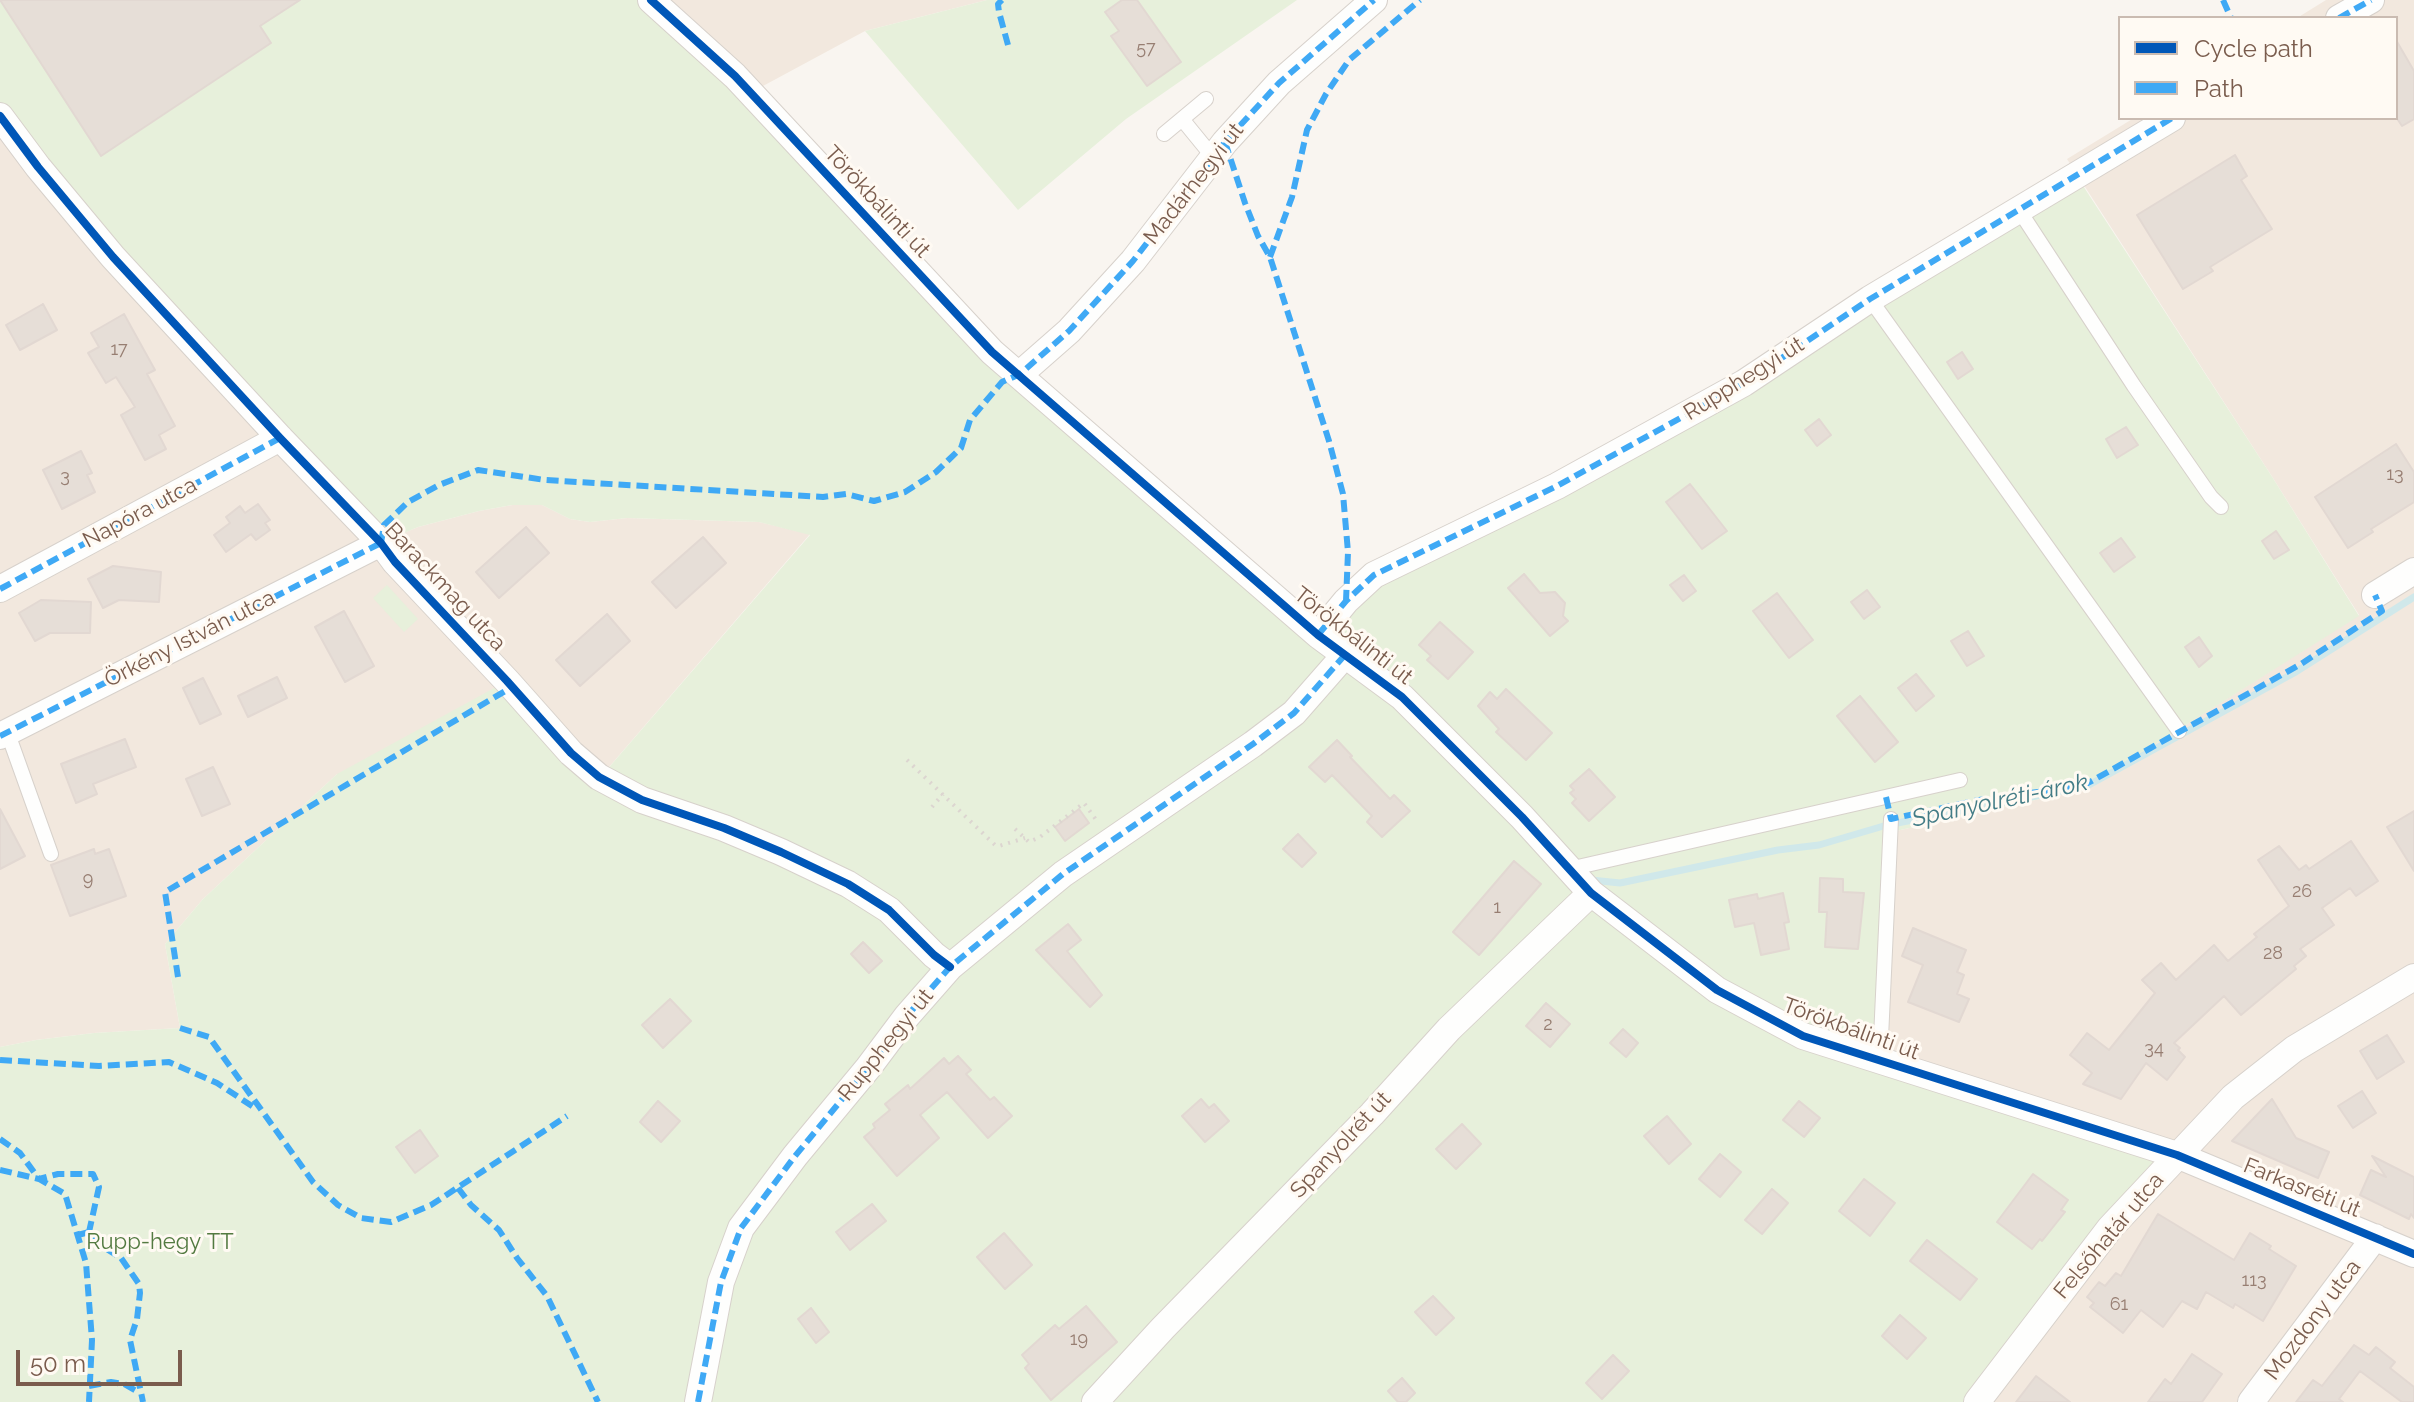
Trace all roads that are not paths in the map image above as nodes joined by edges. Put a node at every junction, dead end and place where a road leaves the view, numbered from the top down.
1 (651, 0) edge
2 (1374, 0) edge
3 (2371, 0) edge
4 (2343, 16) edge
5 (1206, 99) dead end
6 (0, 116) edge
7 (1182, 119) junction
8 (2169, 120) edge
9 (1164, 134) dead end
10 (1213, 157) junction
11 (2019, 210) junction
12 (1870, 299) junction
13 (1020, 374) junction
14 (280, 438) junction
15 (2221, 507) dead end
16 (381, 543) junction
17 (2414, 571) edge
18 (0, 589) edge
19 (2375, 595) dead end
20 (1318, 635) junction
21 (1344, 656) junction
22 (2179, 731) dead end
23 (4, 734) edge
24 (1960, 780) dead end
25 (1891, 825) dead end
26 (51, 854) dead end
27 (1569, 869) junction
28 (1591, 893) junction
29 (950, 967) junction
30 (2414, 977) edge
31 (1880, 1060) junction
32 (2177, 1155) junction
33 (2375, 1237) junction
34 (2414, 1254) edge
35 (698, 1402) edge
36 (1095, 1402) edge
37 (1977, 1402) edge
38 (2251, 1402) edge

1 - 13 street, Törökbálinti út
2 - 10 street, Madárhegyi út
3 - 4 street
5 - 7 lane
6 - 14 street, Barackmag utca
7 - 9 lane
7 - 10 lane
8 - 11 street, Rupphegyi út
10 - 13 street, Madárhegyi út
11 - 12 street, Rupphegyi út
11 - 15 lane
12 - 20 street, Rupphegyi út
12 - 22 lane
13 - 20 street, Törökbálinti út
14 - 16 street, Barackmag utca
14 - 18 street, Napóra utca
16 - 23 street, Örkény István utca
16 - 29 street, Barackmag utca
17 - 19 street
20 - 21 street, Törökbálinti út
21 - 27 street, Törökbálinti út
21 - 29 street, Rupphegyi út
23 - 26 lane
24 - 27 lane
25 - 31 lane
27 - 28 street, Törökbálinti út
28 - 31 street, Törökbálinti út
28 - 36 street, Spanyolrét út
29 - 35 street, Rupphegyi út
30 - 32 street, Felsőhatár utca
31 - 32 street, Törökbálinti út
32 - 33 street, Farkasréti út
32 - 37 street, Felsőhatár utca
33 - 34 street, Farkasréti út
33 - 38 street, Mozdony utca

